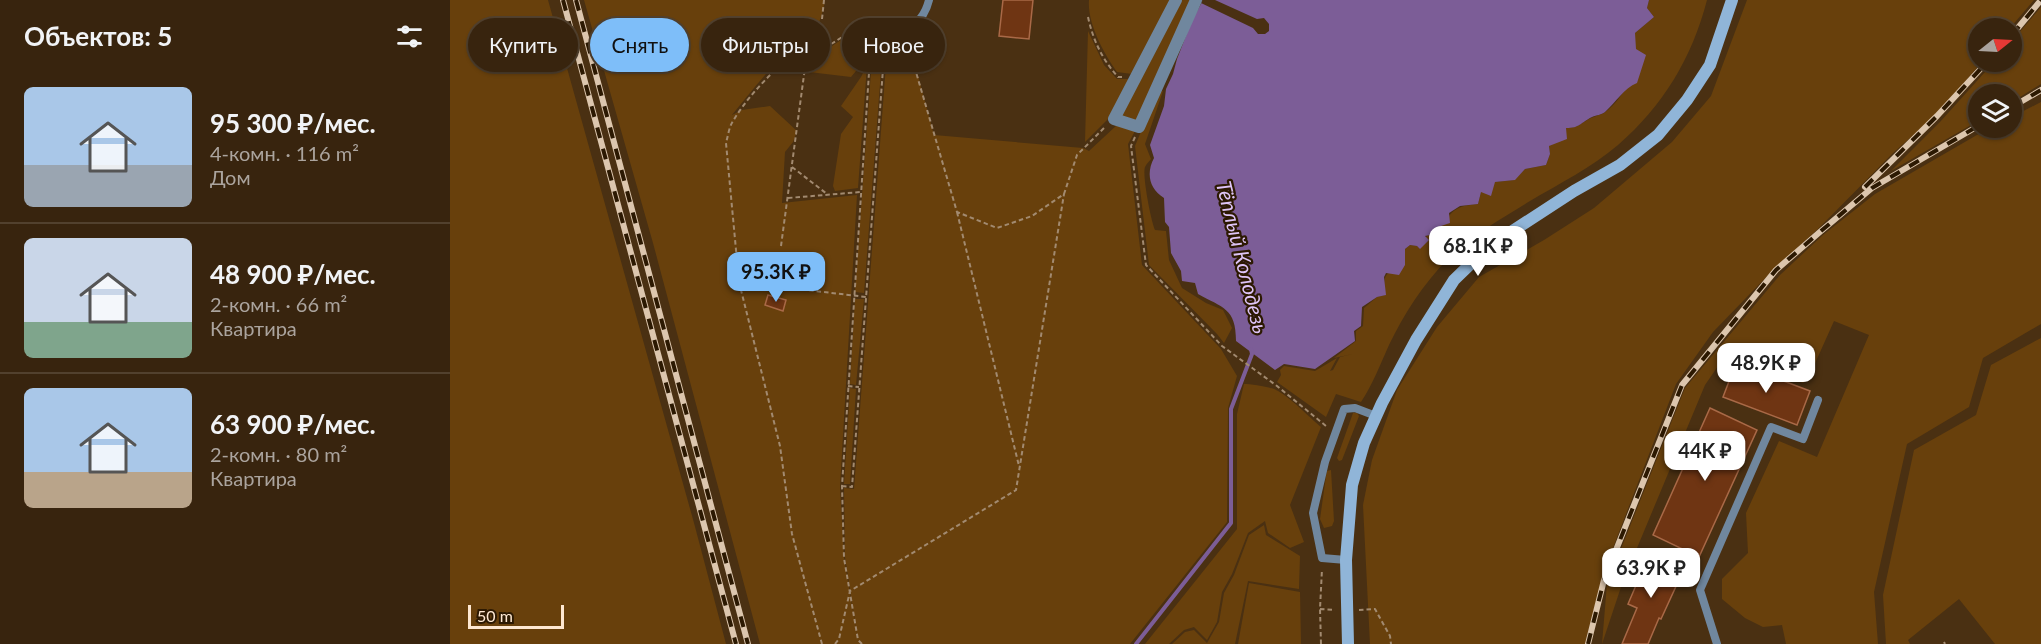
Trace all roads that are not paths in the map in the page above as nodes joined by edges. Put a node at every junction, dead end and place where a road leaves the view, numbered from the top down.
1 (929, 0) edge
2 (1176, 0) edge
3 (1197, 0) edge
4 (1732, 0) edge
5 (920, 18) edge
6 (1818, 400) dead end
7 (1376, 416) junction
8 (1346, 560) junction
9 (1348, 644) edge
10 (1717, 644) edge

1 - 5 lane
2 - 3 street
4 - 7 main road
6 - 10 lane
7 - 8 main road
7 - 8 lane
8 - 9 main road

